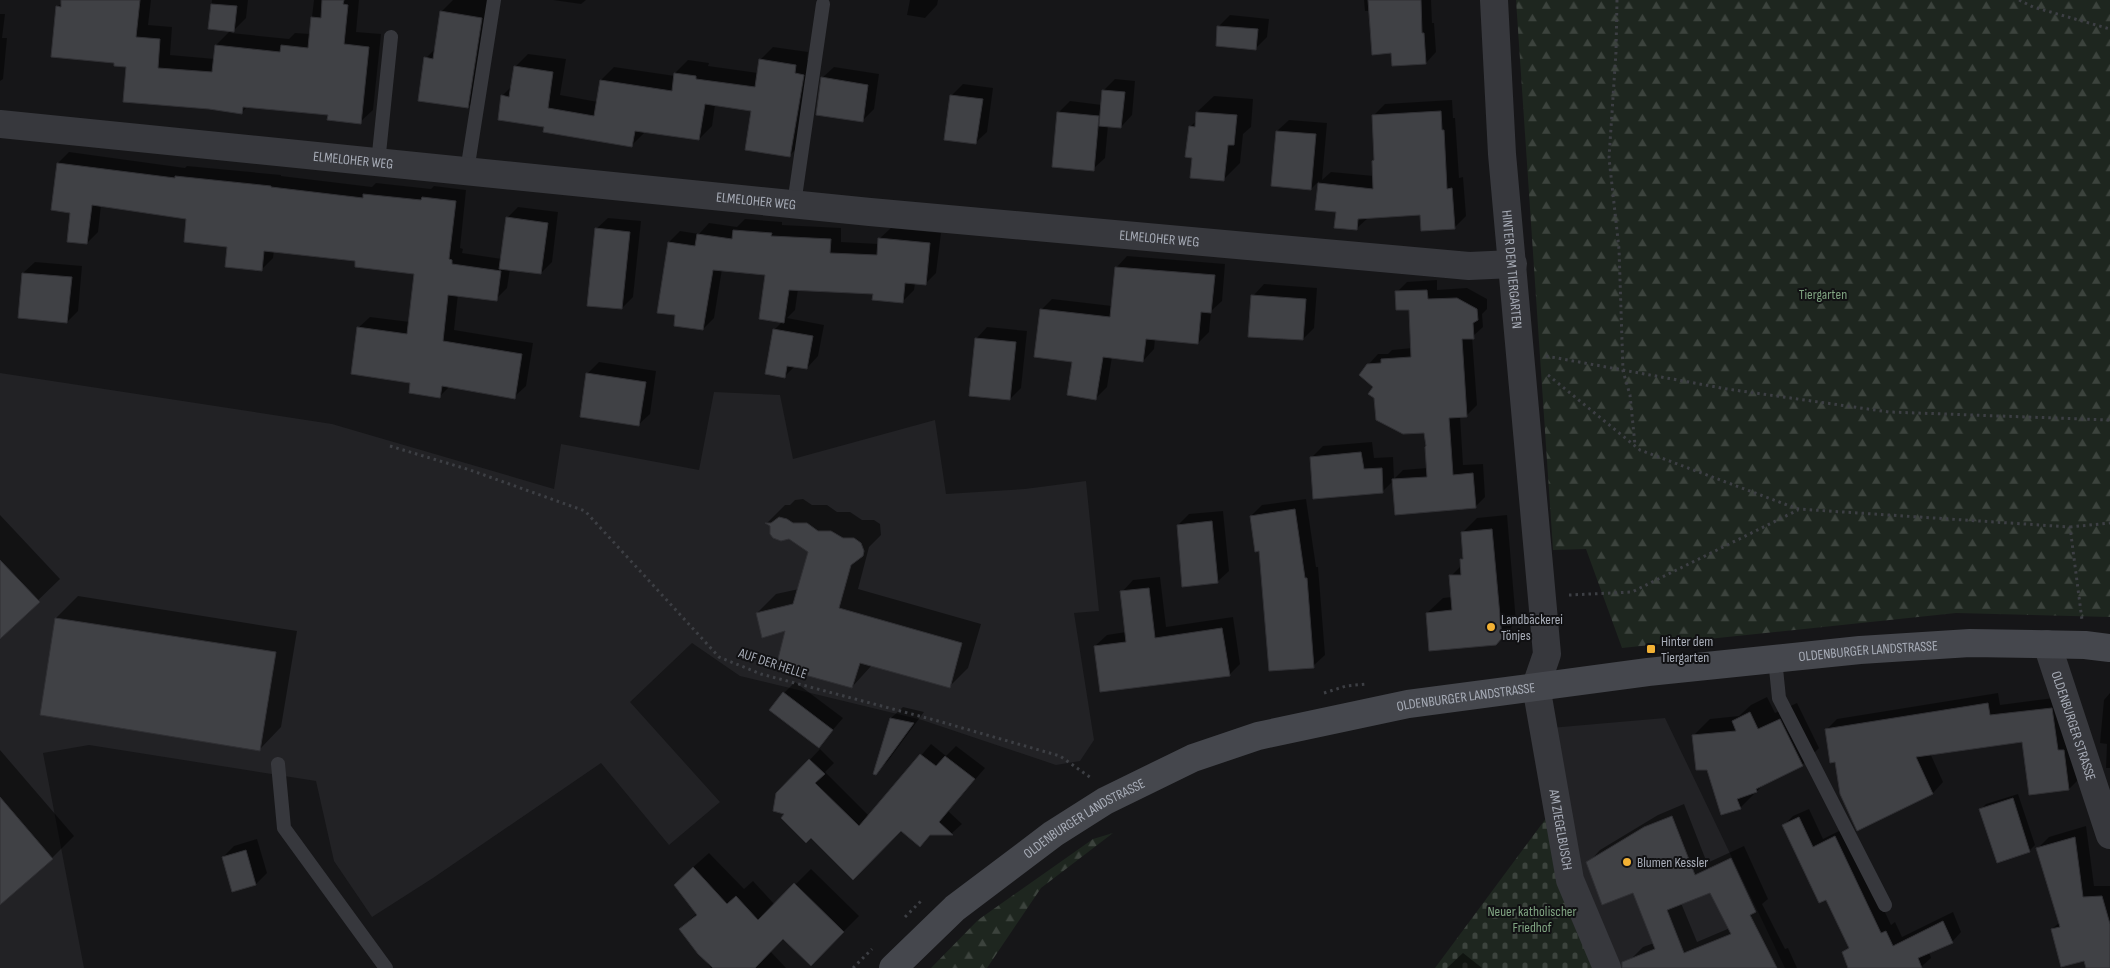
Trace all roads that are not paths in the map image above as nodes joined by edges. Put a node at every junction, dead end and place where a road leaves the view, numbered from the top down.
1 (494, 0) edge
2 (1494, 0) edge
3 (823, 4) dead end
4 (391, 37) dead end
5 (0, 124) edge
6 (378, 163) junction
7 (467, 171) junction
8 (794, 204) junction
9 (1513, 264) junction
10 (2047, 644) junction
11 (2098, 646) edge
12 (1775, 659) junction
13 (1536, 686) junction
14 (278, 764) dead end
15 (2110, 835) edge
16 (1885, 905) dead end
17 (386, 968) edge
18 (893, 968) edge
19 (1607, 968) edge

1 - 7 lane
2 - 9 street, HINTER DEM TIERGARTEN
3 - 8 lane
4 - 6 lane
5 - 6 street, ELMELOHER WEG
6 - 7 street, ELMELOHER WEG
7 - 8 street, ELMELOHER WEG
8 - 9 street, ELMELOHER WEG
9 - 13 street, HINTER DEM TIERGARTEN
10 - 11 main road, OLDENBURGER LANDSTRASSE
10 - 12 main road, OLDENBURGER LANDSTRASSE
10 - 15 street, OLDENBURGER STRASSE
12 - 13 main road, OLDENBURGER LANDSTRASSE
12 - 16 lane
13 - 18 main road, OLDENBURGER LANDSTRASSE
13 - 19 street, AM ZIEGELBUSCH
14 - 17 lane

